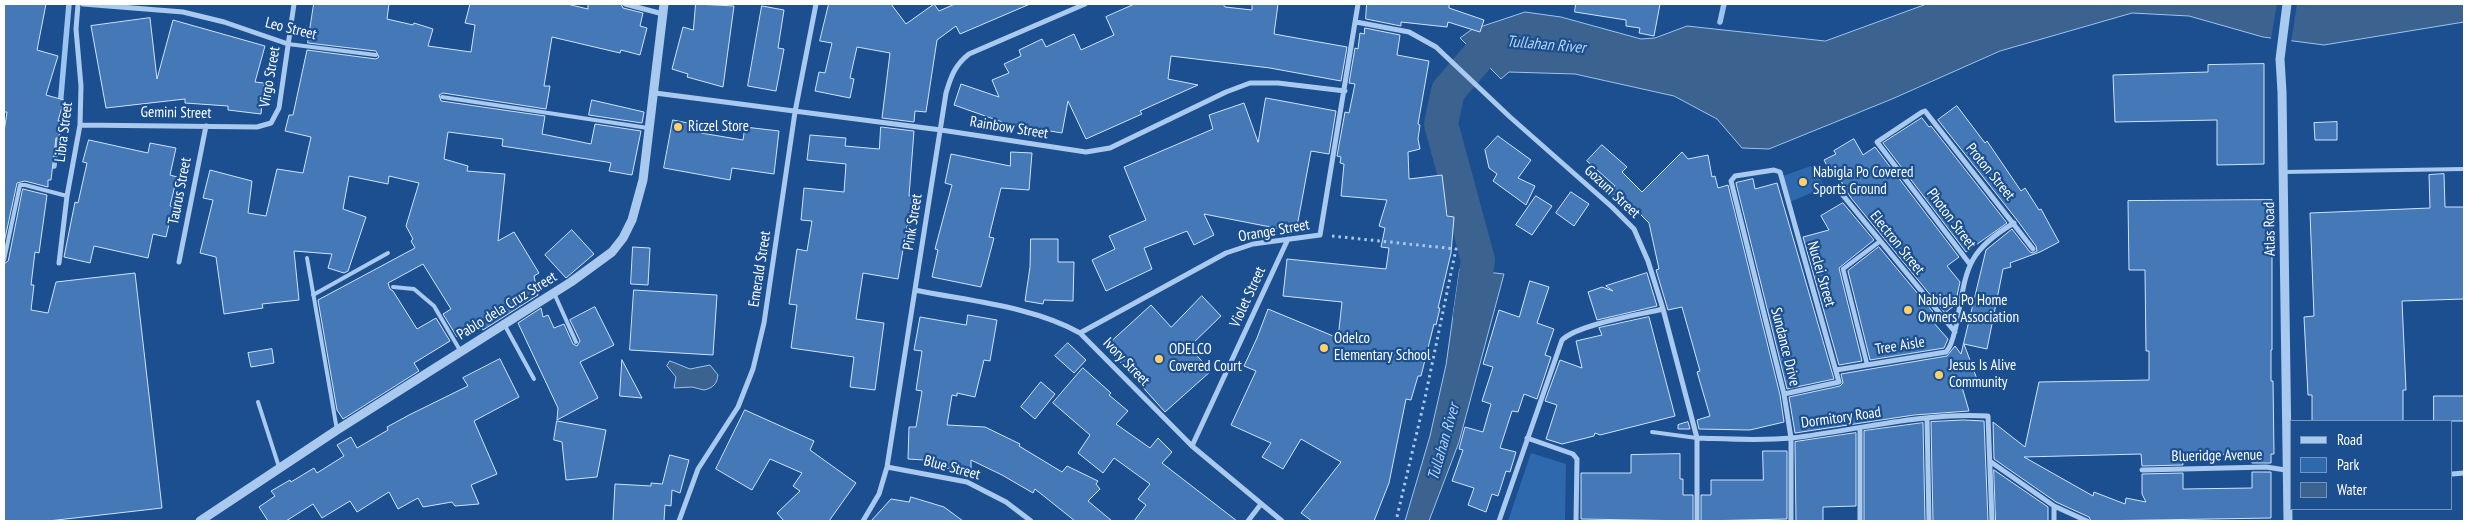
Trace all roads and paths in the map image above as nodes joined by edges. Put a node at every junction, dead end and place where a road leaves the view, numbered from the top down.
1 (78, 4) edge
2 (83, 4) edge
3 (294, 4) edge
4 (625, 4) edge
5 (664, 4) edge
6 (816, 4) edge
7 (1085, 4) edge
8 (1358, 4) edge
9 (2287, 4) edge
10 (663, 14) junction
11 (1356, 22) junction
12 (288, 44) junction
13 (376, 54) dead end
14 (1346, 91) junction
15 (654, 94) junction
16 (442, 97) dead end
17 (1925, 111) joint
18 (795, 112) junction
19 (271, 123) joint
20 (80, 125) junction
21 (206, 126) junction
22 (651, 128) junction
23 (941, 130) junction
24 (2464, 169) edge
25 (2283, 172) junction
26 (1731, 181) joint
27 (1840, 193) dead end
28 (67, 196) junction
29 (2014, 223) junction
30 (1320, 235) junction
31 (1288, 239) junction
32 (1879, 242) junction
33 (2033, 249) dead end
34 (388, 253) dead end
35 (307, 258) dead end
36 (4, 260) edge
37 (180, 262) dead end
38 (59, 263) dead end
39 (1969, 263) junction
40 (393, 287) dead end
41 (914, 290) junction
42 (554, 292) junction
43 (313, 295) junction
44 (1663, 309) junction
45 (504, 324) junction
46 (1955, 332) junction
47 (1080, 333) junction
48 (576, 342) dead end
49 (461, 352) junction
50 (1867, 364) junction
51 (1836, 370) junction
52 (534, 379) dead end
53 (1784, 394) junction
54 (258, 402) dead end
55 (1927, 418) junction
56 (1860, 429) junction
57 (337, 430) junction
58 (1652, 432) dead end
59 (1527, 438) junction
60 (1697, 438) junction
61 (1790, 438) junction
62 (1192, 446) junction
63 (1991, 462) junction
64 (887, 467) junction
65 (280, 468) junction
66 (2142, 470) dead end
67 (2290, 471) edge
68 (1260, 504) junction
69 (2054, 506) junction
70 (200, 521) edge
71 (679, 521) edge
72 (863, 521) edge
73 (1031, 521) edge
74 (1248, 521) edge
75 (1282, 521) edge
76 (1396, 521) edge
77 (1499, 521) edge
78 (1576, 521) edge
79 (1697, 521) edge
80 (1791, 521) edge
81 (1860, 521) edge
82 (1929, 521) edge
83 (1992, 521) edge
84 (2054, 521) edge
85 (2087, 521) edge
86 (2288, 521) edge

1 - 20 street, Libra Street
2 - 12 street, Leo Street
3 - 12 street, Virgo Street
4 - 10 street
5 - 10 street, Pablo dela Cruz Street
6 - 18 street, Emerald Street
7 - 23 street, Pink Street
8 - 11 street, Orange Street
9 - 25 street, Atlas Road
10 - 15 street, Pablo dela Cruz Street
11 - 14 street, Orange Street
11 - 44 street, Gozum Street
12 - 13 lane, Leo Street
12 - 19 street, Virgo Street
14 - 23 street, Rainbow Street
14 - 30 street, Orange Street
15 - 18 street, Rainbow Street
15 - 22 street, Pablo dela Cruz Street
16 - 22 lane
17 - 29 street, Proton Street
17 - 39 street, Photon Street
18 - 23 street, Rainbow Street
18 - 71 street, Emerald Street
19 - 21 street, Gemini Street
20 - 21 street, Gemini Street
20 - 28 street, Libra Street
21 - 37 street, Taurus Street
22 - 42 street, Pablo dela Cruz Street
23 - 41 street, Pink Street
24 - 25 lane
25 - 67 street, Atlas Road
26 - 51 street, Nuclei Street
26 - 53 street, Sundance Drive
27 - 32 street, Electron Street
28 - 36 lane
28 - 38 street, Libra Street
29 - 33 street, Proton Street
29 - 39 street
30 - 31 street, Orange Street
30 - 76 path
31 - 47 street, Orange Street
31 - 62 street, Violet Street
32 - 46 street, Electron Street
32 - 50 street
34 - 43 lane
35 - 43 lane
39 - 46 street
40 - 49 lane
41 - 47 street, Ivory Street
41 - 64 street, Pink Street
42 - 45 street, Pablo dela Cruz Street
42 - 48 lane
43 - 57 lane
44 - 59 street
44 - 60 street, Gozum Street
45 - 49 street, Pablo dela Cruz Street
45 - 52 lane
46 - 50 street, Tree Aisle
47 - 62 street, Ivory Street
49 - 57 street, Pablo dela Cruz Street
50 - 51 street, Tree Aisle
51 - 53 street, Nuclei Street
53 - 61 street, Sundance Drive
54 - 65 lane
55 - 56 street, Dormitory Road
55 - 63 street, Dormitory Road
55 - 82 street
56 - 61 street, Dormitory Road
56 - 81 street
57 - 65 street, Pablo dela Cruz Street
58 - 60 lane
59 - 77 street
59 - 78 street
60 - 61 street, Dormitory Road
60 - 79 street, Gozum Street
61 - 80 street, Sundance Drive
62 - 68 street, Ivory Street
63 - 69 street
63 - 83 street
64 - 72 street, Pink Street
64 - 73 street, Blue Street
65 - 70 street, Pablo dela Cruz Street
66 - 67 street, Blueridge Avenue
67 - 86 street, Atlas Road
68 - 74 street
68 - 75 street, Ivory Street
69 - 84 street
69 - 85 street

